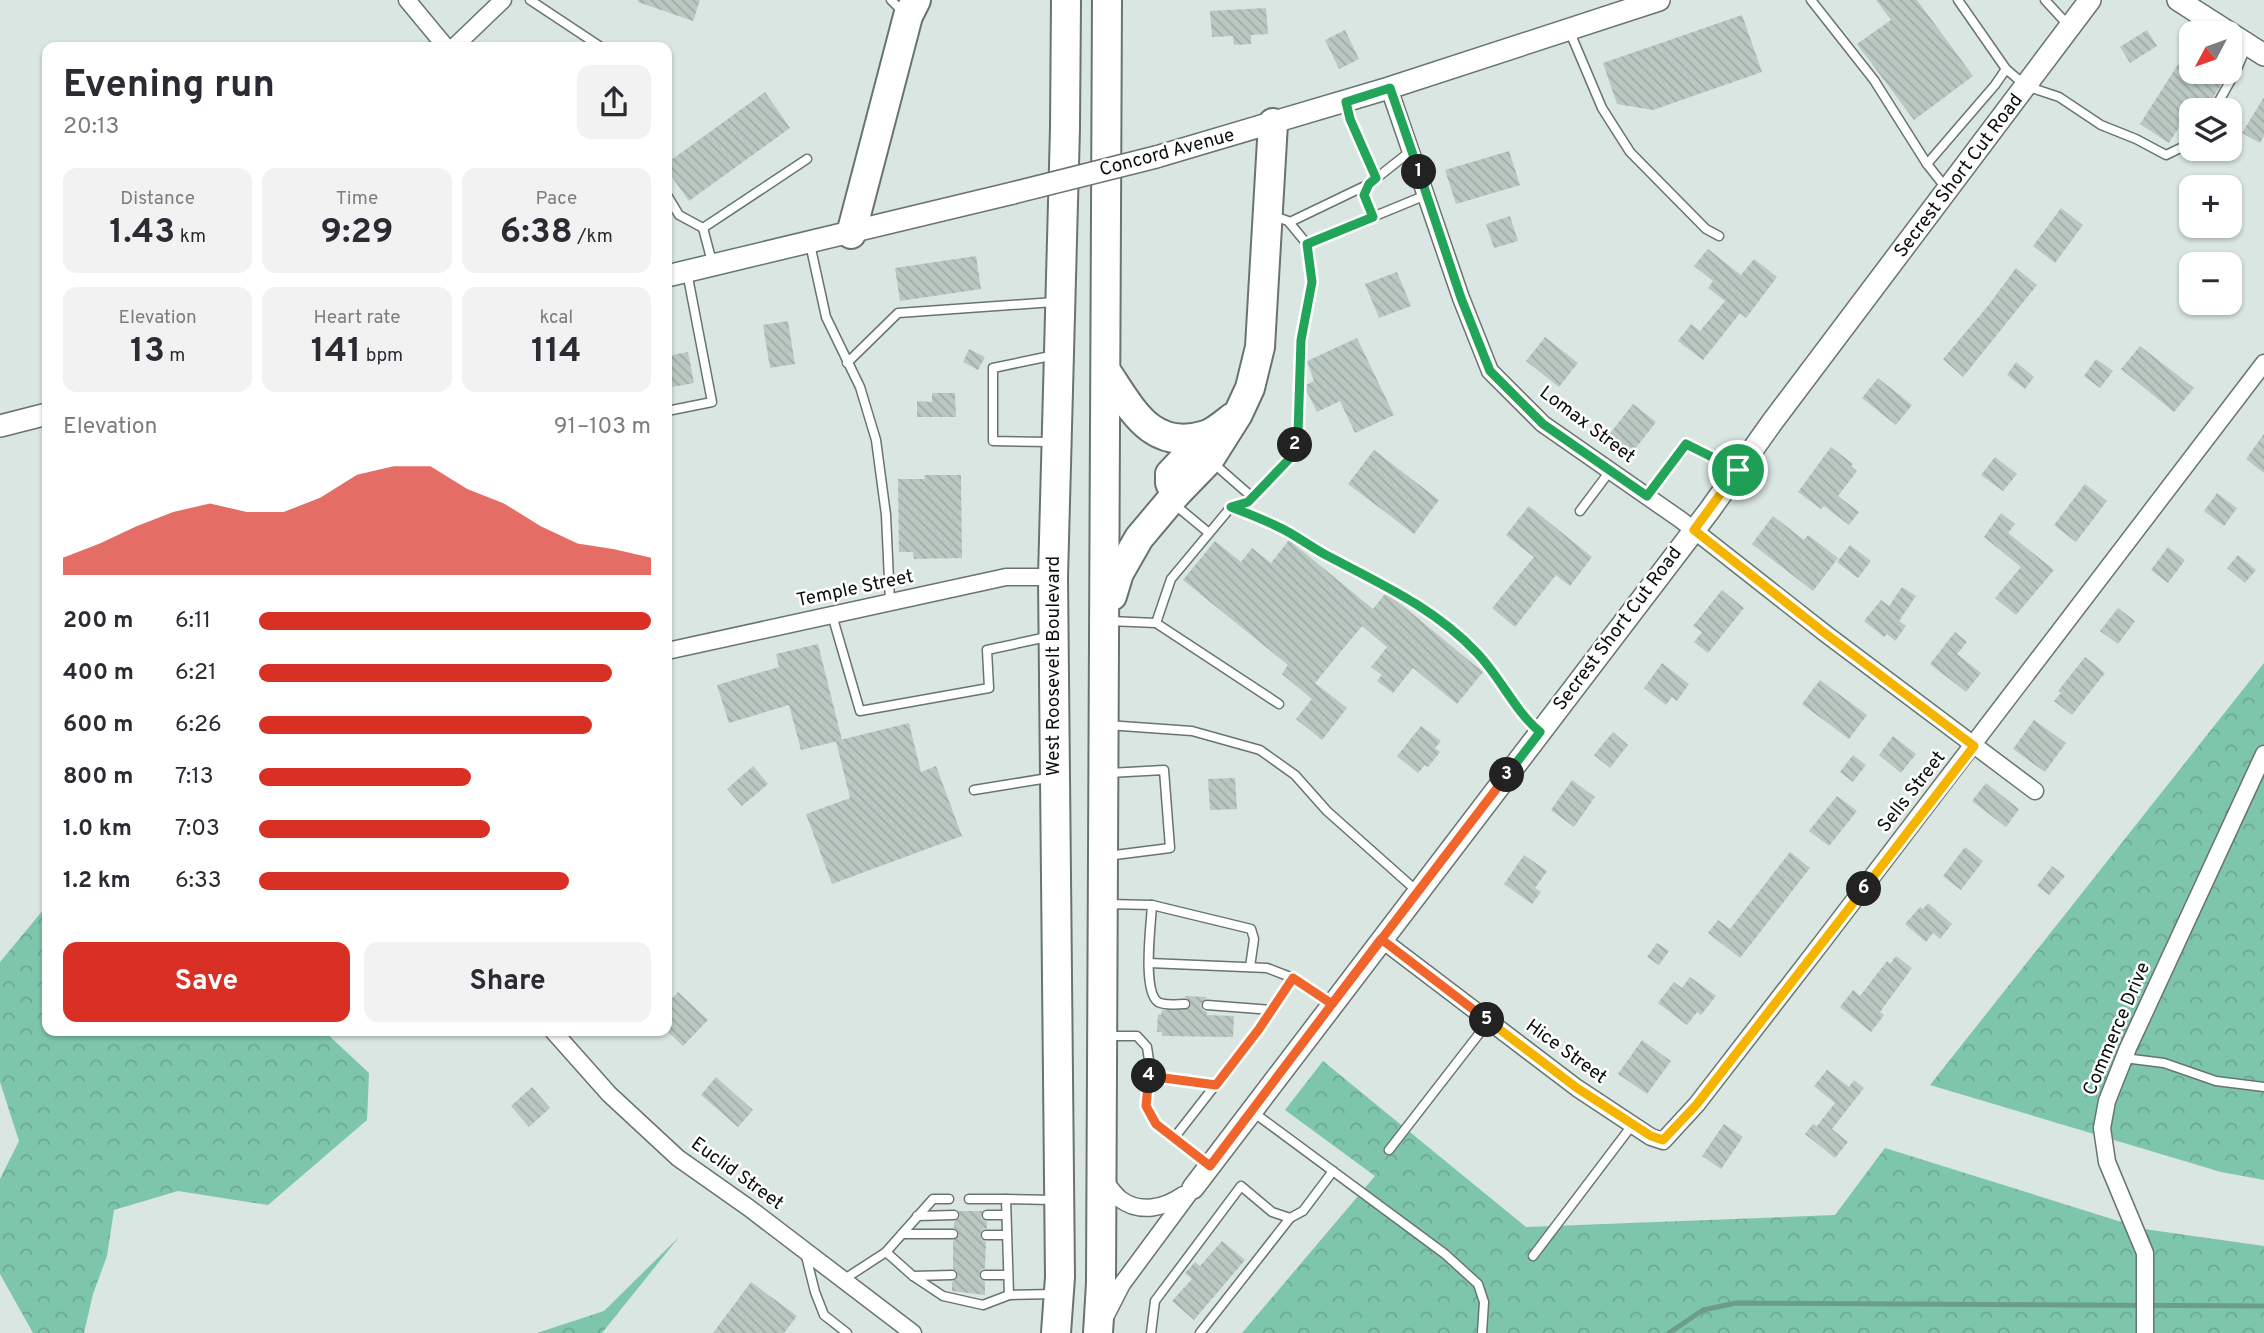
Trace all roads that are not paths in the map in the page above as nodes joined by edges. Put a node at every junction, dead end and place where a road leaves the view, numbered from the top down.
1 (407, 0) edge
2 (503, 0) edge
3 (530, 0) edge
4 (1066, 0) edge
5 (1107, 0) edge
6 (1659, 0) edge
7 (1811, 0) edge
8 (1958, 0) edge
9 (2045, 0) edge
10 (2090, 0) edge
11 (2178, 0) edge
12 (905, 5) edge
13 (2070, 27) junction
14 (1569, 30) junction
15 (442, 42) edge
16 (459, 42) edge
17 (593, 42) edge
18 (2256, 50) edge
19 (2006, 69) junction
20 (2026, 86) junction
21 (1390, 88) junction
22 (2222, 98) edge
23 (1346, 102) junction
24 (1273, 123) junction
25 (2179, 149) edge
26 (1412, 150) junction
27 (807, 159) dead end
28 (1927, 164) junction
29 (1373, 181) junction
30 (1948, 191) junction
31 (1426, 195) junction
32 (672, 203) edge
33 (1373, 217) junction
34 (1279, 218) junction
35 (703, 228) junction
36 (851, 234) junction
37 (1720, 236) dead end
38 (810, 243) junction
39 (1307, 244) junction
40 (712, 266) junction
41 (677, 274) edge
42 (1061, 302) junction
43 (1059, 355) junction
44 (847, 363) junction
45 (2264, 363) edge
46 (1107, 371) junction
47 (672, 410) edge
48 (42, 415) edge
49 (0, 426) edge
50 (1057, 442) junction
51 (1208, 447) junction
52 (1738, 470) junction
53 (1610, 471) junction
54 (1647, 496) junction
55 (1173, 497) junction
56 (1252, 497) junction
57 (1231, 507) junction
58 (1580, 511) dead end
59 (1694, 530) junction
60 (1209, 533) junction
61 (1053, 576) junction
62 (890, 603) junction
63 (832, 615) junction
64 (1106, 619) junction
65 (1156, 623) junction
66 (1054, 635) junction
67 (672, 650) edge
68 (1279, 704) dead end
69 (1105, 725) junction
70 (1540, 732) junction
71 (1974, 746) junction
72 (2264, 754) edge
73 (1105, 773) junction
74 (1055, 777) junction
75 (974, 790) dead end
76 (2035, 791) dead end
77 (1104, 856) junction
78 (1418, 892) junction
79 (1104, 904) junction
80 (1152, 905) junction
81 (1381, 939) junction
82 (1149, 963) junction
83 (1250, 967) junction
84 (1293, 978) junction
85 (1185, 1004) dead end
86 (1332, 1004) junction
87 (1207, 1005) dead end
88 (1272, 1010) junction
89 (1489, 1021) junction
90 (1103, 1035) junction
91 (557, 1036) edge
92 (2124, 1058) junction
93 (1149, 1076) junction
94 (1216, 1085) junction
95 (2264, 1087) edge
96 (1251, 1111) junction
97 (1633, 1124) junction
98 (1174, 1138) junction
99 (1663, 1140) joint
100 (1389, 1150) dead end
101 (1210, 1166) junction
102 (1332, 1171) junction
103 (1102, 1177) junction
104 (1193, 1188) junction
105 (949, 1199) dead end
106 (970, 1199) dead end
107 (1006, 1199) junction
108 (1059, 1200) junction
109 (954, 1215) dead end
110 (987, 1215) dead end
111 (1006, 1215) junction
112 (917, 1216) junction
113 (1290, 1218) junction
114 (902, 1234) junction
115 (953, 1234) dead end
116 (986, 1235) dead end
117 (1006, 1235) junction
118 (805, 1251) junction
119 (886, 1252) junction
120 (1533, 1256) dead end
121 (952, 1275) dead end
122 (985, 1275) dead end
123 (1006, 1275) junction
124 (914, 1276) junction
125 (843, 1280) junction
126 (1059, 1294) junction
127 (1009, 1295) junction
128 (1098, 1332) edge
129 (848, 1333) edge
130 (913, 1333) edge
131 (1056, 1333) edge
132 (1151, 1333) edge
133 (1200, 1333) edge
134 (1482, 1333) edge
135 (2146, 1333) edge

1 - 15 street
2 - 16 street
3 - 17 lane
4 - 42 highway, West Roosevelt Boulevard
5 - 46 highway
6 - 14 street, Concord Avenue
7 - 28 lane
8 - 19 lane
9 - 13 lane
10 - 13 street, Secrest Short Cut Road
11 - 18 street
12 - 36 highway
13 - 20 street, Secrest Short Cut Road
14 - 21 street, Concord Avenue
14 - 37 lane
18 - 22 lane
19 - 20 lane
19 - 28 lane
20 - 25 lane
20 - 30 street, Secrest Short Cut Road
21 - 23 street, Concord Avenue
21 - 26 street, Lomax Street
23 - 24 street, Concord Avenue
23 - 29 lane
24 - 34 highway
24 - 36 street, Concord Avenue, bridge
26 - 29 lane
26 - 31 street, Lomax Street
27 - 35 lane
28 - 30 lane
29 - 33 lane
29 - 34 lane
30 - 52 street, Secrest Short Cut Road
31 - 33 lane
31 - 53 street, Lomax Street
32 - 35 lane
33 - 39 lane
34 - 39 lane
34 - 51 highway
35 - 40 lane
36 - 38 street, Concord Avenue
38 - 40 street, Concord Avenue
38 - 44 lane
39 - 56 lane
40 - 41 street, Concord Avenue
41 - 47 lane
42 - 43 highway, West Roosevelt Boulevard
42 - 44 lane
43 - 50 highway, West Roosevelt Boulevard
43 - 50 lane
44 - 62 lane
45 - 71 street, Sells Street
46 - 51 highway
46 - 64 highway
48 - 49 street
50 - 61 highway, West Roosevelt Boulevard
51 - 55 highway
51 - 56 lane
52 - 54 lane
52 - 59 street, Secrest Short Cut Road
53 - 54 street, Lomax Street
53 - 58 lane
54 - 59 street, Lomax Street
55 - 60 lane
55 - 64 highway
56 - 57 lane
57 - 60 lane
57 - 70 lane
59 - 70 street, Secrest Short Cut Road
59 - 71 street, Lomax Street
60 - 65 lane
61 - 62 street, Temple Street
61 - 66 highway, West Roosevelt Boulevard
62 - 63 street, Temple Street
63 - 66 lane
63 - 67 street, Temple Street
64 - 65 lane
64 - 69 highway
65 - 68 lane
66 - 74 highway, West Roosevelt Boulevard
69 - 73 highway
69 - 78 lane
70 - 78 street, Secrest Short Cut Road
71 - 76 street, Lomax Street
71 - 99 street, Sells Street
72 - 92 street, Commerce Drive
73 - 77 highway
73 - 77 lane
74 - 75 lane
74 - 108 highway, West Roosevelt Boulevard
77 - 79 highway
78 - 81 street, Secrest Short Cut Road
79 - 80 lane
79 - 90 highway
80 - 82 lane
80 - 83 lane
81 - 86 street, Secrest Short Cut Road
81 - 89 street, Hice Street
82 - 83 lane
82 - 85 lane
83 - 84 lane
84 - 86 lane
84 - 88 lane
86 - 96 street, Secrest Short Cut Road
87 - 88 lane
88 - 94 lane
89 - 97 street, Hice Street
89 - 100 lane
90 - 93 lane
90 - 103 highway
91 - 118 street, Euclid Street
92 - 95 lane
92 - 135 street, Commerce Drive
93 - 94 lane
93 - 98 lane
94 - 98 lane
96 - 101 street, Secrest Short Cut Road
96 - 102 lane
97 - 99 street, Hice Street
97 - 120 lane
98 - 101 lane
101 - 104 street, Secrest Short Cut Road
102 - 113 lane
102 - 134 lane
103 - 104 street, Secrest Short Cut Road
103 - 128 highway
104 - 128 street, Secrest Short Cut Road
105 - 112 lane
106 - 107 lane
107 - 108 lane
107 - 111 lane
108 - 126 highway, West Roosevelt Boulevard
109 - 112 lane
110 - 111 lane
111 - 117 lane
112 - 114 lane
113 - 132 lane
113 - 133 lane
114 - 115 lane
114 - 119 lane
116 - 117 lane
117 - 123 lane
118 - 125 street, Euclid Street
118 - 129 lane
119 - 124 lane
119 - 125 lane
121 - 124 lane
122 - 123 lane
123 - 127 lane
124 - 127 lane
125 - 130 street, Euclid Street
126 - 127 lane
126 - 131 highway, West Roosevelt Boulevard

